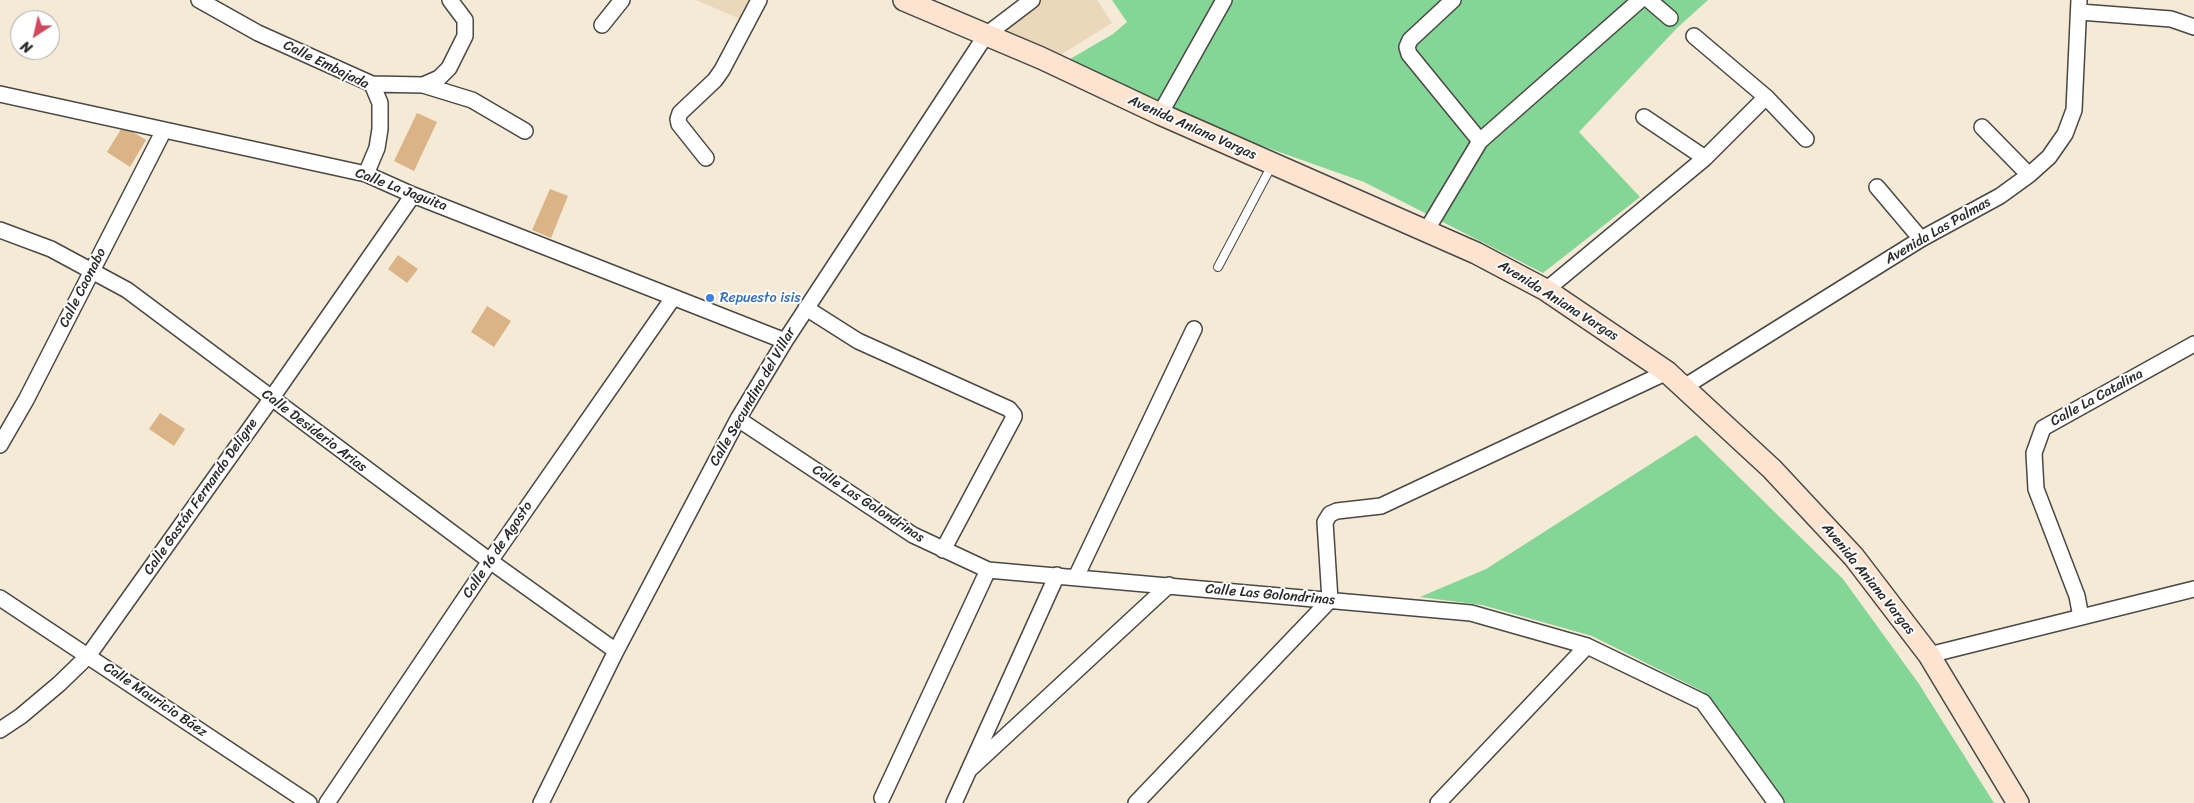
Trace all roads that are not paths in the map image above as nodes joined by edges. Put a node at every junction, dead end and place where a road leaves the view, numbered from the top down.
1 (199, 0) edge
2 (450, 0) edge
3 (622, 0) edge
4 (759, 0) edge
5 (904, 0) edge
6 (1032, 0) edge
7 (1224, 0) edge
8 (1453, 0) edge
9 (1640, 0) edge
10 (1649, 0) edge
11 (2080, 6) edge
12 (1670, 18) dead end
13 (602, 25) dead end
14 (2194, 27) edge
15 (986, 35) junction
16 (1694, 36) dead end
17 (372, 84) junction
18 (423, 85) junction
19 (0, 94) edge
20 (1766, 97) junction
21 (1160, 114) junction
22 (1644, 117) dead end
23 (1982, 127) dead end
24 (164, 130) junction
25 (525, 131) dead end
26 (1806, 139) dead end
27 (1480, 141) junction
28 (706, 158) dead end
29 (1705, 158) junction
30 (1272, 164) junction
31 (366, 174) junction
32 (2029, 176) junction
33 (1877, 187) dead end
34 (413, 195) junction
35 (0, 230) edge
36 (1426, 231) junction
37 (1921, 239) junction
38 (1218, 267) dead end
39 (91, 270) junction
40 (1546, 290) junction
41 (672, 298) junction
42 (806, 308) junction
43 (1194, 329) dead end
44 (785, 341) junction
45 (2194, 344) edge
46 (1667, 372) junction
47 (1684, 387) junction
48 (271, 399) junction
49 (738, 419) junction
50 (0, 445) edge
51 (943, 550) junction
52 (490, 561) junction
53 (988, 570) junction
54 (1057, 575) junction
55 (1076, 577) junction
56 (1169, 586) junction
57 (2194, 590) edge
58 (0, 598) edge
59 (1330, 600) junction
60 (2081, 617) junction
61 (1587, 646) junction
62 (616, 651) junction
63 (1929, 655) junction
64 (88, 656) junction
65 (0, 730) edge
66 (969, 770) junction
67 (882, 798) dead end
68 (543, 802) edge
69 (309, 803) edge
70 (326, 803) edge
71 (954, 803) edge
72 (1136, 803) edge
73 (1438, 803) edge
74 (1776, 803) edge
75 (2018, 803) edge

1 - 17 street, Calle Embajada
2 - 18 street
3 - 13 street
4 - 28 street
5 - 15 main road, Avenida Aniana Vargas
6 - 15 street, Calle Secundino del Villar
7 - 21 street
8 - 27 street
9 - 27 street
10 - 12 street
11 - 14 street
11 - 32 street, Avenida Las Palmas
15 - 21 main road, Avenida Aniana Vargas
15 - 42 street, Calle Secundino del Villar
16 - 20 street
17 - 18 street
17 - 31 street, Calle Embajada
18 - 25 street
19 - 24 street, Calle La Jaguita
20 - 26 street
20 - 29 street
21 - 30 main road, Avenida Aniana Vargas
22 - 29 street
23 - 32 street
24 - 31 street, Calle La Jaguita
24 - 39 street, Calle Caonabo
27 - 36 street
29 - 40 street
30 - 36 main road, Avenida Aniana Vargas
30 - 38 lane
31 - 34 street, Calle La Jaguita
32 - 37 street, Avenida Las Palmas
33 - 37 street
34 - 41 street, Calle La Jaguita
34 - 48 street, Calle Gastón Fernando Deligne
35 - 39 street, Calle Desiderio Arias
36 - 40 main road, Avenida Aniana Vargas
37 - 47 street, Avenida Las Palmas
39 - 48 street, Calle Desiderio Arias
39 - 50 street, Calle Caonabo
40 - 46 main road, Avenida Aniana Vargas
41 - 44 street, Calle La Jaguita
41 - 52 street, Calle 16 de Agosto
42 - 44 street, Calle Secundino del Villar
42 - 51 street
43 - 55 street
44 - 49 street, Calle Secundino del Villar
45 - 60 street, Calle La Catalina
46 - 47 main road, Avenida Aniana Vargas
46 - 59 street
47 - 63 main road, Avenida Aniana Vargas
48 - 52 street, Calle Desiderio Arias
48 - 64 street, Calle Gastón Fernando Deligne
49 - 51 street, Calle Las Golondrinas
49 - 62 street, Calle Secundino del Villar
51 - 53 street, Calle Las Golondrinas
52 - 62 street, Calle Desiderio Arias
52 - 70 street, Calle 16 de Agosto
53 - 54 street, Calle Las Golondrinas
53 - 67 street
54 - 55 street, Calle Las Golondrinas
54 - 66 street
55 - 56 street, Calle Las Golondrinas
56 - 59 street, Calle Las Golondrinas
56 - 66 street
57 - 60 street
58 - 64 street, Calle Mauricio Báez
59 - 61 street, Calle Las Golondrinas
59 - 72 street
60 - 63 street
61 - 73 street
61 - 74 street, Calle Las Golondrinas
62 - 68 street, Calle Secundino del Villar
63 - 75 main road, Avenida Aniana Vargas
64 - 65 street, Calle Gastón Fernando Deligne
64 - 69 street, Calle Mauricio Báez
66 - 71 street

